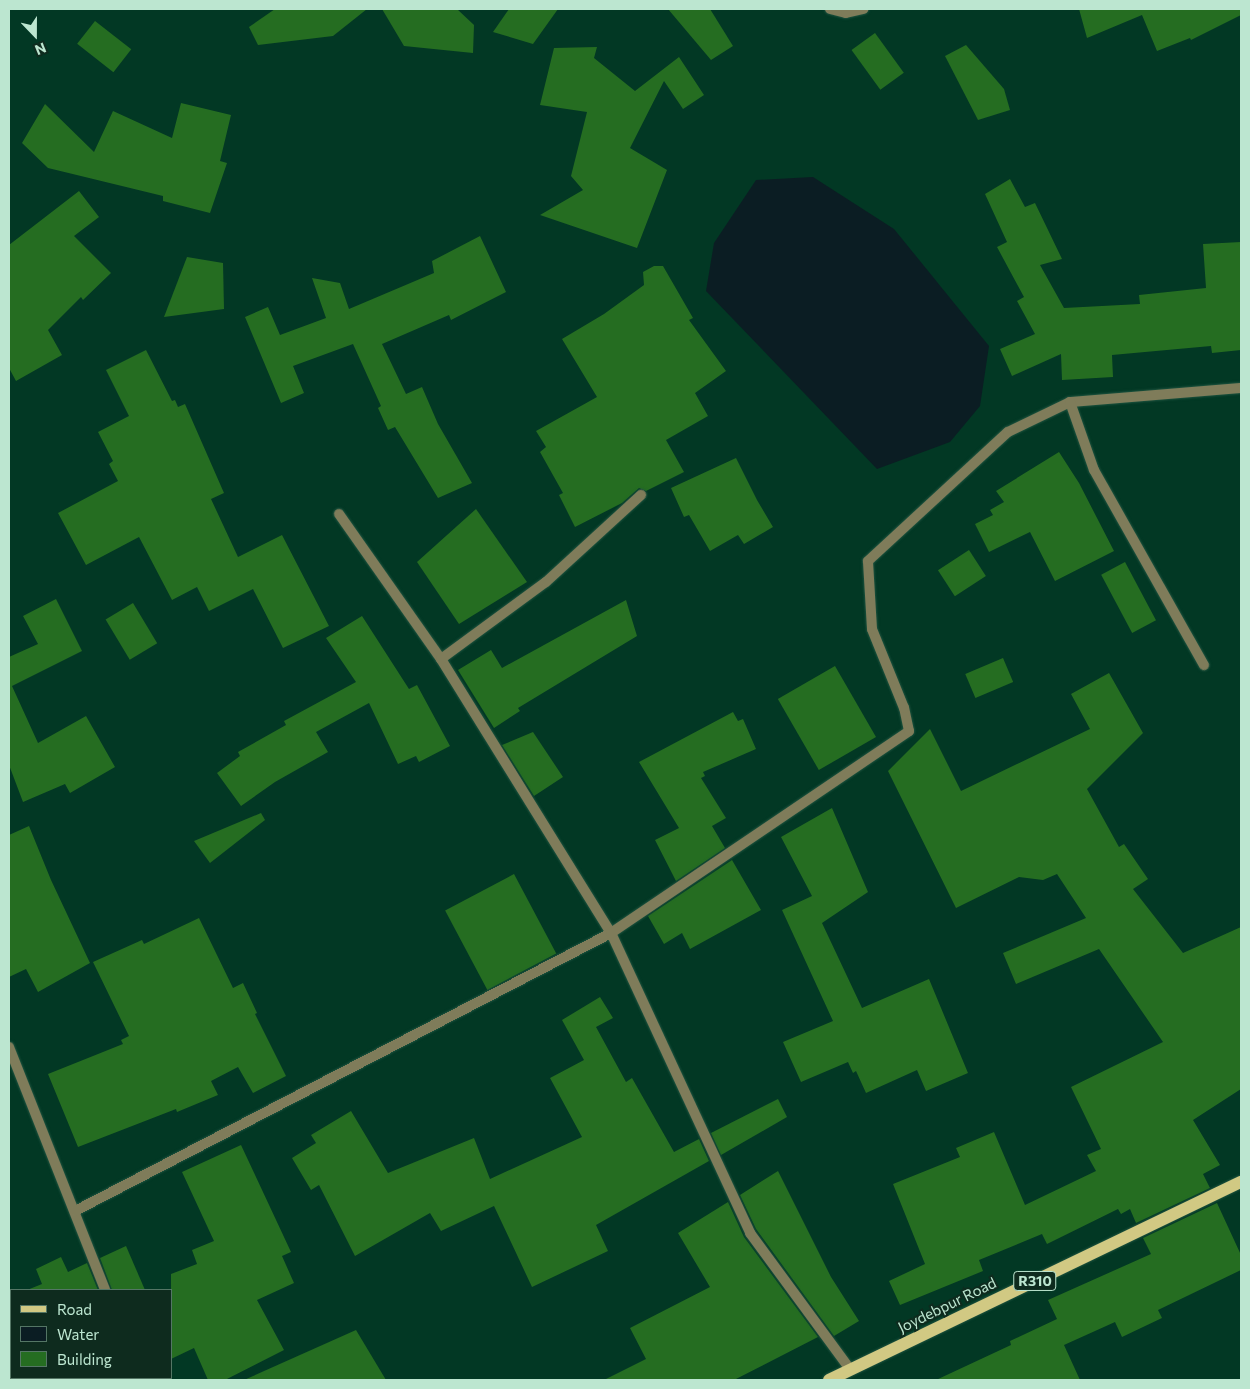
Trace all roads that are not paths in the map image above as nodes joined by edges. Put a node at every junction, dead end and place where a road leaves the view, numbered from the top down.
1 (830, 9) edge
2 (864, 9) edge
3 (1241, 388) edge
4 (1070, 402) junction
5 (641, 495) dead end
6 (339, 514) dead end
7 (441, 659) junction
8 (1204, 665) dead end
9 (612, 933) junction
10 (9, 1047) edge
11 (1241, 1182) edge
12 (75, 1211) junction
13 (104, 1289) edge
14 (850, 1369) junction
15 (829, 1380) edge

1 - 2 street
3 - 4 street
4 - 8 street
4 - 9 street
5 - 7 street
6 - 7 street
7 - 9 street
9 - 12 street
9 - 14 street
10 - 12 street
11 - 14 main road, Joydebpur Road / R310
12 - 13 street
14 - 15 main road, Joydebpur Road / R310

